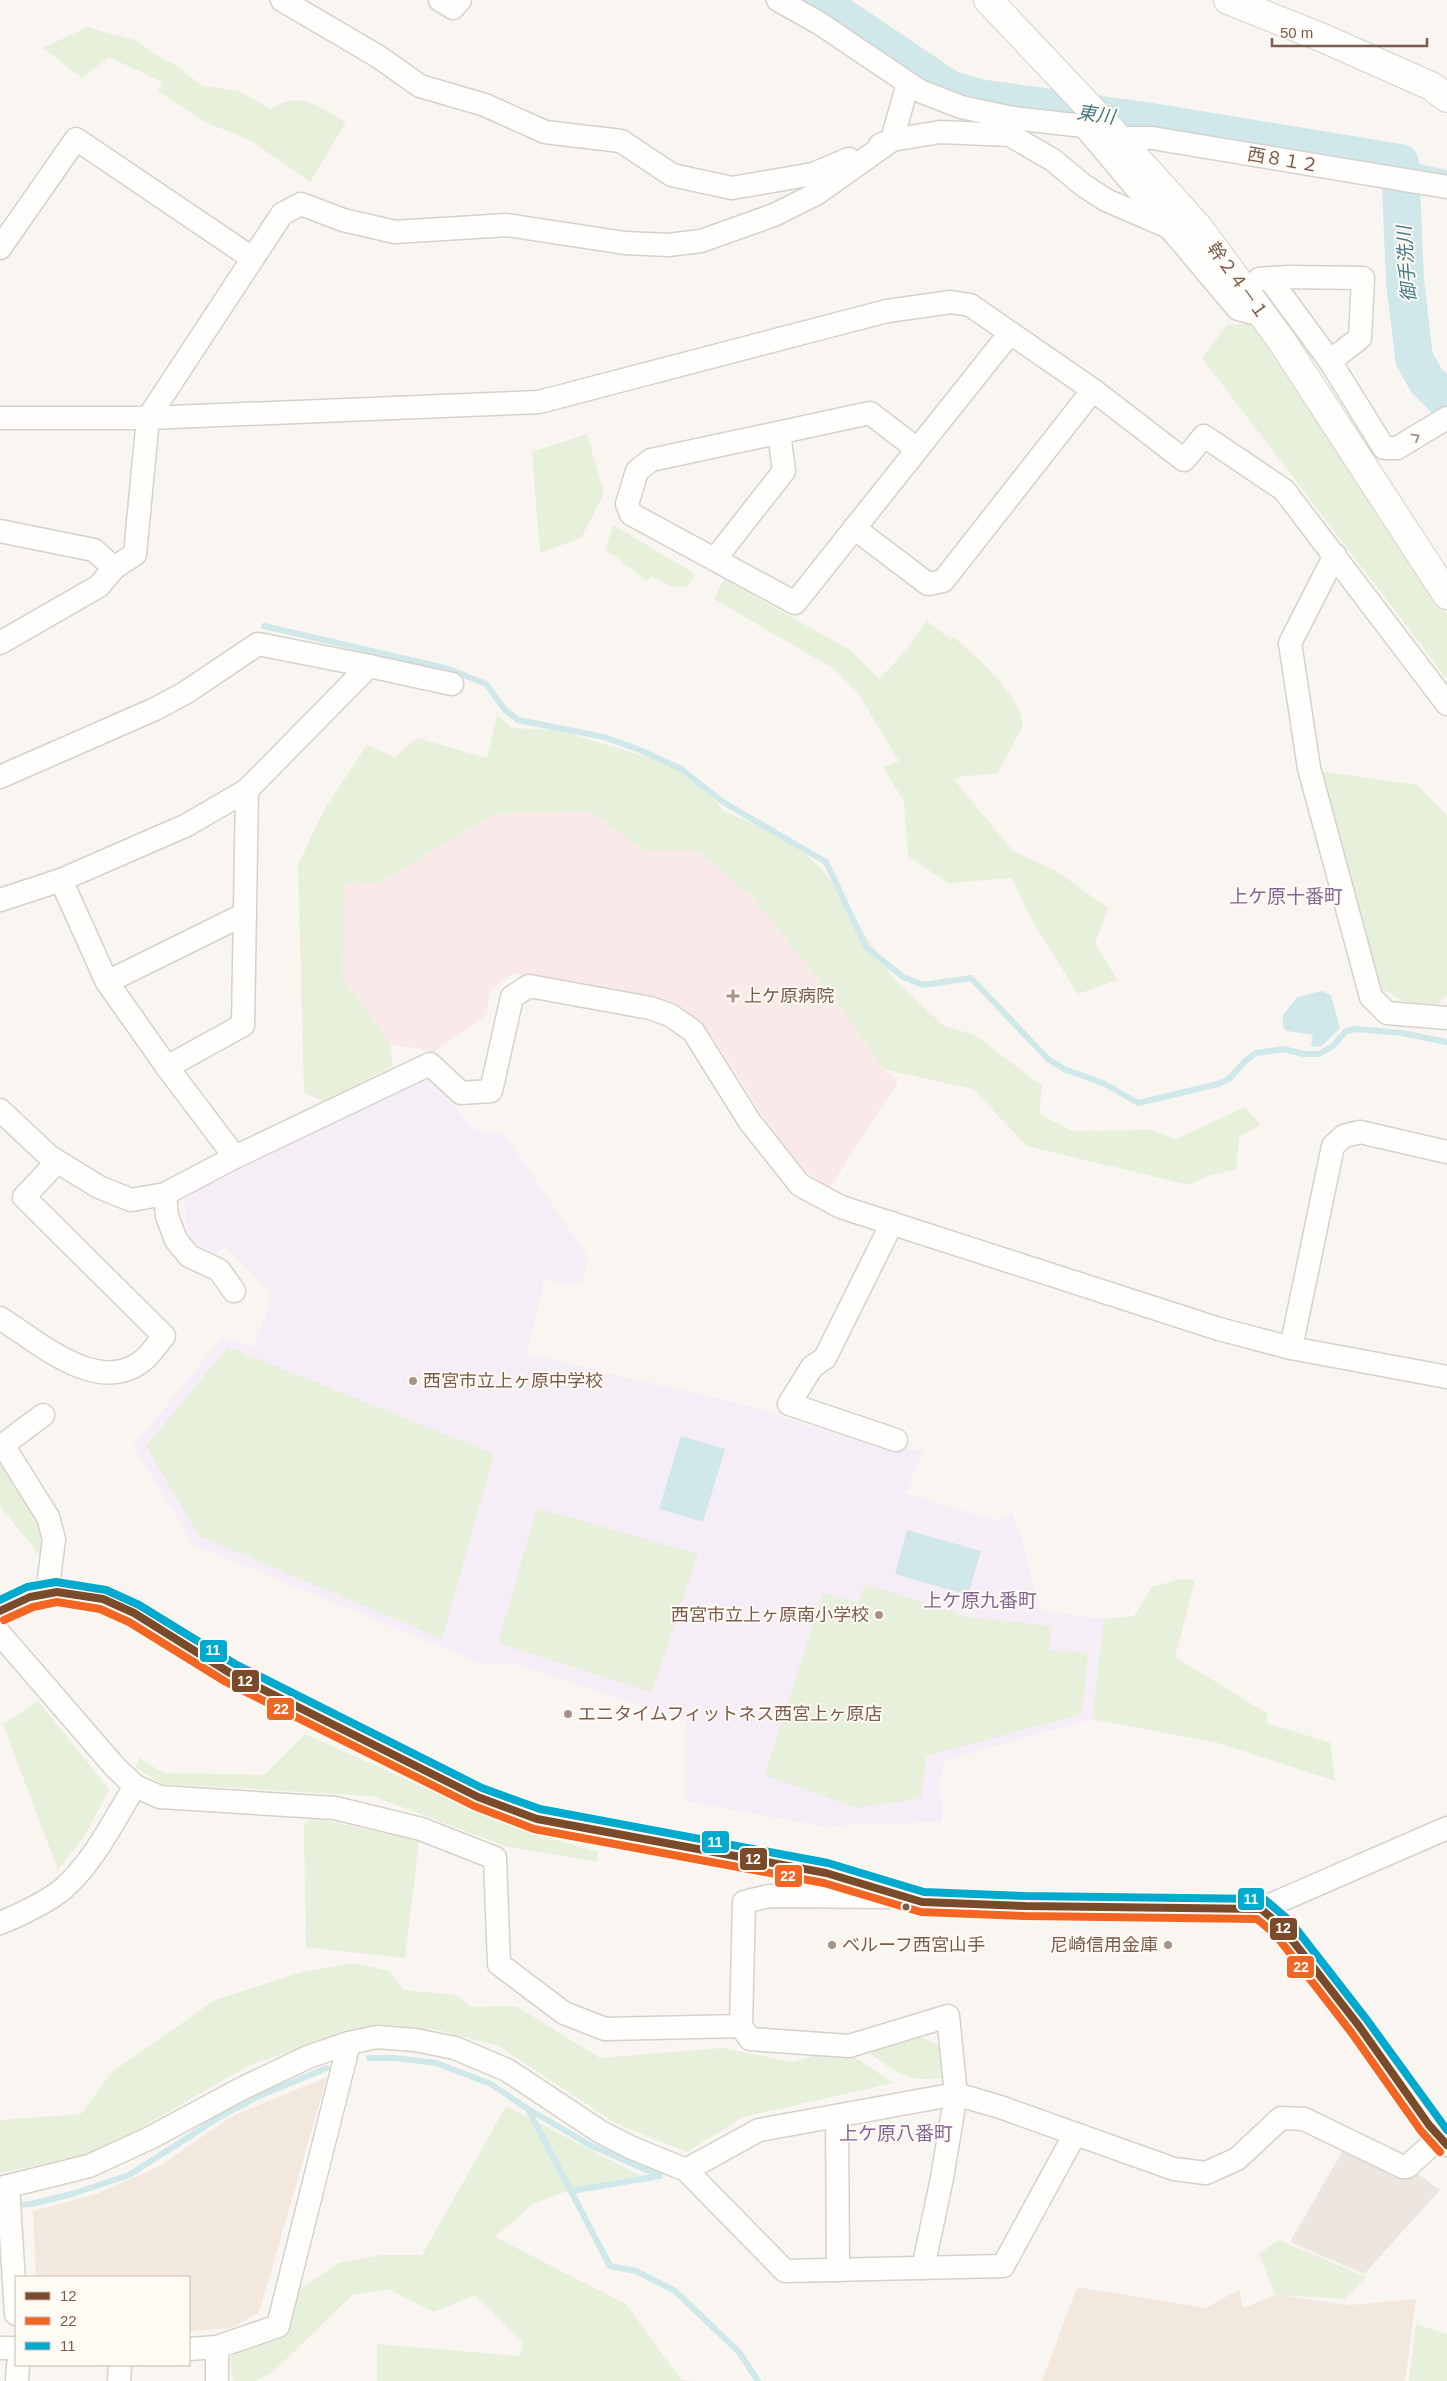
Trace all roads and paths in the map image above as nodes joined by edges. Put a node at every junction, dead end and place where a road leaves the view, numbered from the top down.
1 (282, 0) edge
2 (440, 0) edge
3 (460, 0) edge
4 (778, 0) edge
5 (988, 0) edge
6 (1228, 0) edge
7 (1265, 6) edge
8 (908, 83) junction
9 (1447, 98) edge
10 (1102, 125) junction
11 (1012, 127) junction
12 (892, 140) junction
13 (1447, 187) edge
14 (1173, 229) junction
15 (0, 248) edge
16 (252, 258) junction
17 (1269, 278) junction
18 (1238, 280) junction
19 (1264, 316) junction
20 (1010, 332) junction
21 (1330, 361) junction
22 (1093, 390) junction
23 (0, 418) edge
24 (148, 418) junction
25 (1447, 418) edge
26 (779, 433) junction
27 (917, 449) junction
28 (854, 528) junction
29 (0, 531) edge
30 (1336, 555) junction
31 (715, 559) junction
32 (114, 568) junction
33 (1447, 595) edge
34 (0, 643) edge
35 (369, 666) junction
36 (452, 684) dead end
37 (1447, 704) edge
38 (0, 777) edge
39 (247, 790) junction
40 (61, 880) junction
41 (0, 900) edge
42 (245, 914) junction
43 (107, 982) junction
44 (1447, 1018) edge
45 (167, 1067) junction
46 (0, 1110) edge
47 (1447, 1152) edge
48 (235, 1157) junction
49 (56, 1162) junction
50 (166, 1194) junction
51 (892, 1223) junction
52 (234, 1291) dead end
53 (0, 1318) edge
54 (1291, 1348) junction
55 (1447, 1377) edge
56 (43, 1415) dead end
57 (896, 1440) dead end
58 (47, 1594) junction
59 (0, 1611) edge
60 (0, 1634) edge
61 (135, 1786) junction
62 (1447, 1828) edge
63 (906, 1897) junction
64 (1261, 1909) junction
65 (0, 1923) edge
66 (741, 2026) junction
67 (350, 2043) junction
68 (956, 2094) junction
69 (837, 2116) junction
70 (1075, 2134) junction
71 (1443, 2142) edge
72 (686, 2170) junction
73 (4, 2187) edge
74 (923, 2268) junction
75 (838, 2270) junction
76 (15, 2303) edge
77 (217, 2347) junction
78 (0, 2348) edge
79 (15, 2348) edge
80 (190, 2349) edge
81 (18, 2366) edge
82 (120, 2366) edge
83 (17, 2381) edge
84 (119, 2381) edge
85 (217, 2381) edge

1 - 12 street
2 - 3 street
4 - 8 street
5 - 10 street, 幹２４－１
6 - 7 street
7 - 9 street
8 - 11 street
8 - 12 street
10 - 11 street, 西８１２
10 - 13 street, 西８１２
10 - 14 street
10 - 18 street, 幹２４－１
11 - 12 street
11 - 14 street
12 - 16 street
14 - 19 street
15 - 16 street
16 - 24 street
17 - 18 street
17 - 21 street
17 - 21 street
18 - 19 street, 幹２４－１
19 - 33 street, 幹２４－１
20 - 22 street
20 - 24 street
20 - 27 street
21 -> 25 street
22 - 28 street
22 - 30 street
23 - 24 street
24 - 32 street
26 - 27 street
26 - 31 street
26 - 31 street
27 - 28 street
28 - 31 street
29 - 32 street
30 - 37 street
30 - 44 street
32 - 34 street
35 - 36 street
35 - 38 street
35 - 39 street
39 - 40 street
39 - 42 street
40 - 41 street
40 - 43 street
42 - 43 street
42 - 45 street
43 - 45 street
45 - 48 street
46 - 49 street
47 - 54 street
48 - 50 street
48 - 51 street
49 - 50 street
49 - 53 street
50 - 52 street
51 - 54 street
51 - 57 street
54 - 55 street
56 - 58 street
58 - 59 street
58 - 63 street
60 - 61 street
61 - 65 street
61 - 66 street
62 - 64 street
63 - 64 street
63 - 66 street
64 - 71 street
66 - 68 street
67 - 72 street
67 - 73 street
67 - 77 street
68 - 69 street
68 - 70 street
68 - 74 street
69 - 72 street
69 - 75 street
70 - 71 street
70 - 74 street
72 - 75 street
73 - 76 street
74 - 75 street
77 - 80 street
77 - 85 street
78 - 79 street
81 - 83 street
82 - 84 street

